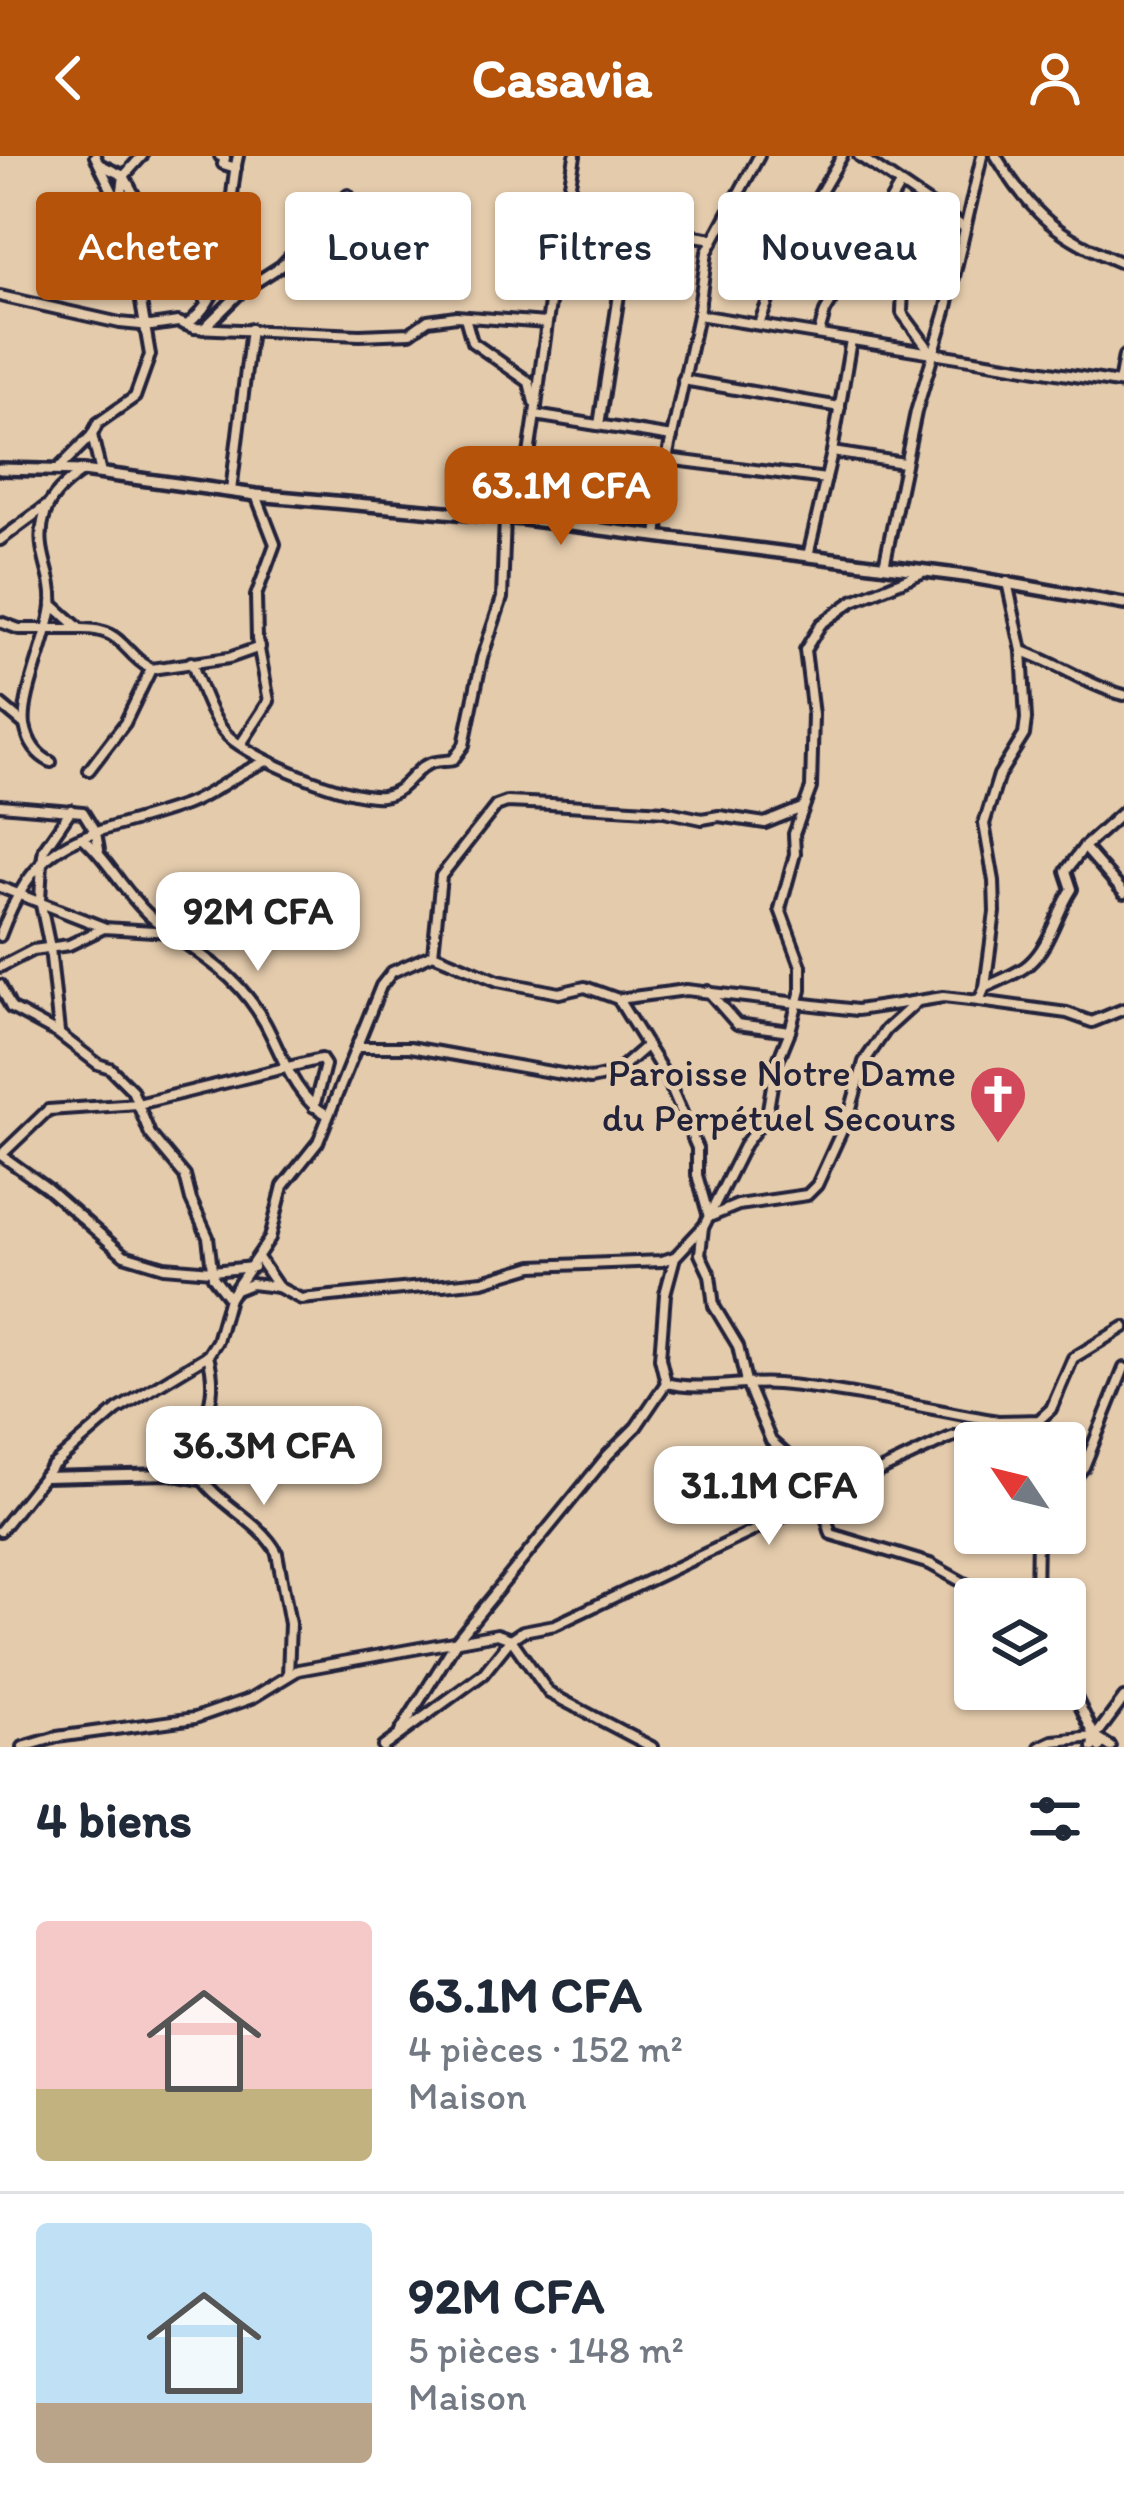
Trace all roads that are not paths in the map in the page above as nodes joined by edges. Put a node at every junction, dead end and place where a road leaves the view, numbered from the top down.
1 (142, 156) edge
2 (220, 156) edge
3 (238, 156) edge
4 (574, 156) edge
5 (759, 156) edge
6 (842, 156) edge
7 (859, 156) edge
8 (982, 156) edge
9 (996, 156) edge
10 (97, 160) edge
11 (236, 167) junction
12 (124, 176) junction
13 (900, 185) junction
14 (113, 192) edge
15 (121, 192) edge
16 (568, 192) edge
17 (821, 192) edge
18 (896, 192) edge
19 (963, 226) junction
20 (694, 235) edge
21 (713, 238) junction
22 (285, 262) edge
23 (1124, 264) edge
24 (0, 296) edge
25 (140, 300) edge
26 (550, 300) edge
27 (618, 300) edge
28 (769, 300) edge
29 (832, 300) edge
30 (902, 300) edge
31 (207, 303) junction
32 (698, 315) junction
33 (465, 316) junction
34 (546, 323) junction
35 (188, 324) junction
36 (759, 324) junction
37 (146, 326) junction
38 (203, 329) junction
39 (250, 329) junction
40 (819, 333) junction
41 (851, 340) junction
42 (932, 353) junction
43 (1124, 356) edge
44 (682, 380) junction
45 (1121, 384) edge
46 (840, 407) junction
47 (535, 412) junction
48 (599, 425) junction
49 (92, 435) junction
50 (672, 437) junction
51 (832, 452) junction
52 (668, 459) junction
53 (904, 463) junction
54 (0, 469) edge
55 (58, 469) junction
56 (83, 471) junction
57 (101, 473) junction
58 (826, 479) junction
59 (231, 491) junction
60 (256, 494) junction
61 (50, 503) junction
62 (505, 517) junction
63 (524, 519) junction
64 (657, 538) junction
65 (0, 540) edge
66 (808, 556) junction
67 (884, 566) junction
68 (925, 572) junction
69 (1007, 582) junction
70 (52, 604) junction
71 (1124, 604) edge
72 (0, 622) edge
73 (80, 629) junction
74 (48, 630) junction
75 (260, 647) junction
76 (1022, 651) junction
77 (191, 662) junction
78 (151, 669) junction
79 (1124, 695) edge
80 (0, 704) edge
81 (25, 725) junction
82 (241, 744) junction
83 (268, 761) junction
84 (51, 762) dead end
85 (89, 770) dead end
86 (0, 805) edge
87 (803, 807) junction
88 (70, 810) junction
89 (1124, 811) edge
90 (96, 833) junction
91 (83, 838) junction
92 (1084, 847) junction
93 (99, 852) junction
94 (42, 858) junction
95 (0, 887) edge
96 (1124, 893) edge
97 (17, 895) junction
98 (41, 903) junction
99 (104, 928) junction
100 (174, 932) junction
101 (0, 936) edge
102 (50, 948) junction
103 (433, 954) junction
104 (0, 967) edge
105 (0, 985) edge
106 (985, 987) junction
107 (708, 991) junction
108 (618, 999) junction
109 (797, 1001) junction
110 (917, 1001) junction
111 (979, 1001) junction
112 (1124, 1009) edge
113 (790, 1031) junction
114 (59, 1034) junction
115 (356, 1047) junction
116 (645, 1047) junction
117 (286, 1066) junction
118 (138, 1104) junction
119 (314, 1107) junction
120 (326, 1114) junction
121 (706, 1221) junction
122 (675, 1257) junction
123 (256, 1263) junction
124 (212, 1271) junction
125 (278, 1287) junction
126 (232, 1294) junction
127 (1124, 1327) edge
128 (208, 1354) junction
129 (1124, 1368) edge
130 (746, 1382) junction
131 (666, 1383) junction
132 (1113, 1401) junction
133 (1124, 1414) edge
134 (998, 1421) junction
135 (1086, 1462) edge
136 (44, 1477) junction
137 (202, 1480) junction
138 (820, 1499) junction
139 (0, 1531) edge
140 (955, 1578) edge
141 (457, 1640) junction
142 (511, 1640) junction
143 (288, 1675) junction
144 (1124, 1698) edge
145 (1081, 1710) edge
146 (399, 1733) junction
147 (1096, 1744) edge
148 (23, 1747) edge
149 (383, 1747) edge
150 (652, 1747) edge
151 (1040, 1747) edge
152 (1111, 1747) edge

1 - 12 street
2 - 11 street
3 - 11 street
4 - 16 street
5 - 21 street
6 - 17 street
7 - 13 street
8 - 19 street
9 - 23 street
10 - 12 street
10 - 14 street
11 - 31 street
12 - 15 street
12 - 31 street
13 - 18 street
13 - 19 street
19 - 42 street
20 - 21 street
21 - 32 street
22 - 38 street
24 - 37 street
25 - 37 street
26 - 34 street
27 - 48 street
28 - 36 street
29 - 40 street
30 - 42 street
31 - 35 street
32 - 36 street
32 - 44 street
33 - 34 street
33 - 39 street
33 - 47 street
34 - 47 street
35 - 37 street
35 - 38 street
36 - 40 street
37 - 49 street
38 - 39 street
39 - 59 street
40 - 41 street
41 - 42 street
41 - 46 street
42 - 45 street
42 - 53 street
43 - 45 street
44 - 46 street
44 - 50 street
46 - 51 street
47 - 48 street
47 - 63 street
48 - 50 street
49 - 55 street
49 - 57 street
50 - 52 street
51 - 53 street
51 - 58 street
52 - 58 street
52 - 64 street
53 - 67 street
54 - 55 main road
55 - 56 main road
56 - 57 main road
56 - 61 street
57 - 59 main road
58 - 66 street
59 - 60 main road
60 - 62 main road
60 - 75 street
61 - 65 street
61 - 70 street
62 - 63 main road
62 - 83 street
63 - 64 main road
64 - 66 main road
66 - 67 main road
67 - 68 main road
68 - 69 main road
68 - 87 street
69 - 71 main road
69 - 76 street
70 - 73 street
70 - 74 street
72 - 74 street
73 - 74 street
73 - 78 street
74 - 81 street
75 - 77 street
75 - 82 street
76 - 79 street
76 - 106 street
77 - 78 street
77 - 82 street
78 - 85 street
80 - 81 street
81 - 84 street
82 - 83 street
83 - 90 street
86 - 88 street
87 - 103 street
87 - 109 street
88 - 90 street
88 - 94 street
89 - 92 street
90 - 91 street
90 - 93 street
91 - 93 street
91 - 94 street
92 - 96 street
92 - 106 street
93 - 100 street
94 - 97 street
94 - 98 street
95 - 97 street
97 - 98 street
97 - 101 street
98 - 99 street
98 - 102 street
99 - 100 street
99 - 102 street
100 - 117 street
102 - 104 street
102 - 114 street
103 - 108 street
103 - 115 street
105 - 114 street
106 - 111 street
107 - 108 street
107 - 109 street
107 - 113 street
108 - 116 street
109 - 110 street
109 - 113 street
110 - 111 street
110 - 121 street
111 - 112 street
113 - 121 street
114 - 118 street
115 - 116 street
115 - 120 street
116 - 121 street
117 - 118 street
117 - 119 street
117 - 119 street
118 - 124 street
118 - 124 street
119 - 120 street
120 - 123 street
121 - 122 street
121 - 130 street
122 - 125 street
122 - 131 street
123 - 124 street
123 - 125 street
123 - 126 street
124 - 126 street
125 - 126 street
126 - 128 street
127 - 134 street
128 - 136 street
128 - 137 street
129 - 132 street
130 - 131 street
130 - 134 street
130 - 138 street
131 - 141 street
132 - 133 street
132 - 135 street
134 - 138 street
136 - 137 street
136 - 139 street
137 - 143 street
138 - 140 street
138 - 142 street
141 - 142 street
141 - 143 street
141 - 146 street
142 - 146 street
142 - 150 street
143 - 148 street
144 - 147 street
145 - 147 street
146 - 149 street
147 - 151 street
147 - 152 street

